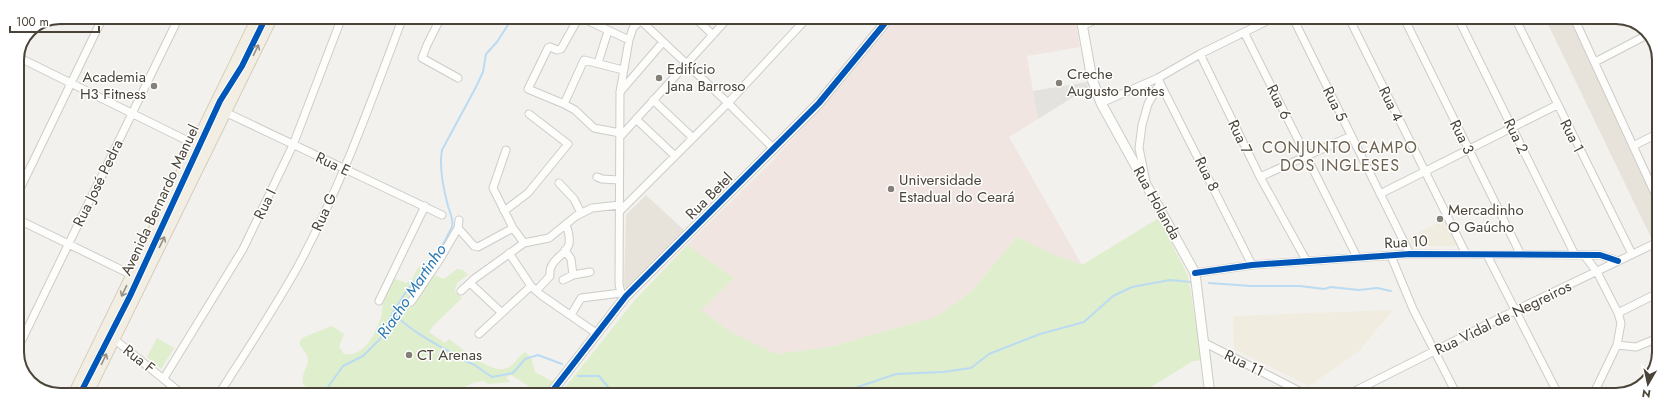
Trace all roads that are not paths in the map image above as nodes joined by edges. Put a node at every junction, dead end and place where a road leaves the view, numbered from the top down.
1 (100, 24) edge
2 (176, 24) edge
3 (255, 24) edge
4 (269, 24) edge
5 (339, 24) edge
6 (399, 24) edge
7 (438, 24) edge
8 (575, 24) edge
9 (594, 24) edge
10 (637, 24) edge
11 (645, 24) edge
12 (701, 24) edge
13 (723, 24) edge
14 (801, 24) edge
15 (885, 24) edge
16 (1082, 24) edge
17 (1261, 24) edge
18 (1296, 24) edge
19 (1352, 24) edge
20 (1407, 24) edge
21 (1461, 24) edge
22 (1518, 24) edge
23 (1577, 24) edge
24 (608, 31) junction
25 (1244, 32) junction
26 (713, 35) junction
27 (1644, 37) edge
28 (629, 40) junction
29 (663, 42) junction
30 (1200, 54) junction
31 (24, 60) edge
32 (598, 62) junction
33 (1595, 62) junction
34 (236, 63) junction
35 (686, 64) junction
36 (247, 69) junction
37 (623, 70) junction
38 (230, 75) junction
39 (458, 78) dead end
40 (241, 81) junction
41 (1159, 81) junction
42 (71, 83) junction
43 (620, 92) junction
44 (653, 100) junction
45 (728, 103) junction
46 (1101, 103) junction
47 (564, 104) junction
48 (1557, 105) junction
49 (225, 112) junction
50 (131, 114) junction
51 (529, 114) dead end
52 (636, 119) junction
53 (1512, 128) junction
54 (620, 135) junction
55 (1351, 136) junction
56 (1652, 136) edge
57 (693, 138) junction
58 (196, 145) junction
59 (293, 145) junction
60 (1633, 146) junction
61 (774, 149) junction
62 (1468, 149) junction
63 (506, 150) dead end
64 (675, 156) junction
65 (1306, 157) junction
66 (343, 168) junction
67 (1424, 171) junction
68 (597, 177) dead end
69 (1260, 177) junction
70 (24, 180) edge
71 (619, 180) junction
72 (559, 183) dead end
73 (1146, 184) junction
74 (1652, 187) edge
75 (1380, 194) junction
76 (425, 206) junction
77 (620, 208) junction
78 (504, 211) junction
79 (581, 213) junction
80 (442, 215) dead end
81 (459, 220) dead end
82 (24, 222) edge
83 (566, 224) junction
84 (458, 228) junction
85 (513, 228) junction
86 (68, 244) junction
87 (524, 244) junction
88 (1652, 245) edge
89 (565, 250) junction
90 (509, 253) junction
91 (1410, 254) junction
92 (1466, 254) junction
93 (1632, 254) junction
94 (1487, 255) junction
95 (1521, 255) junction
96 (1575, 255) junction
97 (1584, 255) junction
98 (1391, 256) junction
99 (1357, 257) junction
100 (1306, 260) junction
101 (1618, 261) junction
102 (1252, 265) junction
103 (590, 272) dead end
104 (1597, 272) junction
105 (1195, 273) junction
106 (132, 275) junction
107 (573, 275) junction
108 (563, 280) dead end
109 (470, 283) junction
110 (533, 288) junction
111 (461, 292) dead end
112 (624, 294) junction
113 (1652, 296) edge
114 (379, 301) dead end
115 (411, 302) dead end
116 (1516, 310) junction
117 (502, 313) junction
118 (1618, 313) junction
119 (571, 315) junction
120 (596, 333) junction
121 (478, 334) dead end
122 (24, 335) edge
123 (114, 339) junction
124 (1652, 340) edge
125 (1203, 342) junction
126 (1617, 345) junction
127 (1435, 352) junction
128 (164, 378) junction
129 (77, 388) edge
130 (90, 388) edge
131 (175, 388) edge
132 (223, 388) edge
133 (555, 388) edge
134 (1209, 388) edge
135 (1293, 388) edge
136 (1364, 388) edge
137 (1453, 388) edge
138 (1555, 388) edge
139 (1596, 388) edge

1 - 42 street
2 - 50 street, Rua José Pedra
3 - 34 main road, Avenida Bernardo Manuel
36 -> 4 main road, Avenida Bernardo Manuel
5 - 59 street, Rua I
6 - 66 street, Rua G
7 - 39 street
8 - 47 street
9 - 24 street
10 - 28 street
11 - 29 street
12 - 26 street
13 - 26 street
14 - 45 street
15 - 61 street, Rua Betel
16 - 46 street, Rua Holanda
17 - 25 street
18 - 55 street, Rua 5
19 - 67 street, Rua 4
20 - 62 street, Rua 3
21 - 53 street, Rua 2
22 - 48 street, Rua 1
23 - 33 street
24 - 28 street
24 - 32 street
25 - 30 street
25 - 65 street, Rua 6
26 - 35 street
27 - 33 street
28 - 37 street
29 - 35 street
29 - 43 street
30 - 41 street
30 - 69 street, Rua 7
31 - 42 street
32 - 37 street
32 - 47 street
33 - 60 street
34 - 36 main road
34 - 38 main road, Avenida Bernardo Manuel
35 - 44 street
35 - 45 street
36 - 40 main road, Avenida Bernardo Manuel
37 - 43 street
38 - 40 main road
38 - 58 main road, Avenida Bernardo Manuel
40 - 49 main road, Avenida Bernardo Manuel
41 - 46 street
41 - 73 street
41 - 102 street, Rua 8
42 - 50 street
42 - 70 street
43 - 54 street
44 - 52 street
44 - 57 street
45 - 57 street
45 - 61 street
46 - 73 street, Rua Holanda
47 - 54 street
48 - 53 street
48 - 93 street, Rua 1
49 - 59 street, Rua E
123 -> 49 main road, Avenida Bernardo Manuel
50 - 58 street
50 - 86 street, Rua José Pedra
51 - 78 street
52 - 54 street
52 - 64 street
53 - 62 street
53 - 96 street, Rua 2
54 - 71 street
55 - 65 street
55 - 75 street, Rua 5
56 - 60 street
57 - 64 street
58 - 106 main road, Avenida Bernardo Manuel
59 - 66 street, Rua E
59 - 128 street, Rua I
60 - 74 street
61 - 112 street, Rua Betel
62 - 67 street
62 - 95 street, Rua 3
63 - 78 street
64 - 77 street
65 - 69 street
65 - 99 street, Rua 6
66 - 76 street, Rua E
66 - 132 street, Rua G
67 - 75 street
67 - 92 street, Rua 4
68 - 71 street
69 - 100 street, Rua 7
71 - 77 street
72 - 79 street
73 - 105 street, Rua Holanda
75 - 91 street, Rua 5
76 - 80 street, Rua E
76 - 114 street
77 - 79 street
77 - 112 street
78 - 85 street
79 - 83 street
81 - 84 street
82 - 86 street
83 - 87 street
83 - 89 street
84 - 85 street
84 - 115 street
85 - 87 street
86 - 106 street
86 - 122 street, Rua José Pedra
87 - 90 street
88 - 93 street, Rua Vidal de Negreiros
89 - 107 street
89 - 110 street
90 - 109 street
90 - 110 street
91 - 92 street, Rua 10
91 - 98 street, Rua 10
92 - 94 street, Rua 10
93 - 101 street, Rua Vidal de Negreiros
94 - 95 street, Rua 10
94 - 116 street
95 - 96 street, Rua 10
96 - 97 street, Rua 10
97 - 101 street, Rua 10
97 - 104 street
98 - 99 street, Rua 10
98 - 127 street
99 - 100 street, Rua 10
100 - 102 street, Rua 10
101 - 104 street, Rua Vidal de Negreiros
102 - 105 street, Rua 10
103 - 107 street
104 - 116 street, Rua Vidal de Negreiros
104 - 118 street
105 - 125 street, Rua Holanda
106 -> 129 main road, Avenida Bernardo Manuel
107 - 108 street
109 - 111 street
109 - 117 street
110 - 117 street
110 - 119 street
112 - 119 street
112 - 120 street, Rua Betel
113 - 118 street
116 - 127 street, Rua Vidal de Negreiros
116 - 138 street
117 - 121 street
118 - 126 street
119 - 120 street
120 - 133 street, Rua Betel
123 - 128 street, Rua F
130 -> 123 main road, Avenida Bernardo Manuel
124 - 126 street
125 - 134 street, Rua Holanda
125 - 135 street, Rua 11
126 - 139 street
127 - 136 street, Rua Vidal de Negreiros
127 - 137 street
128 - 131 street, Rua F

